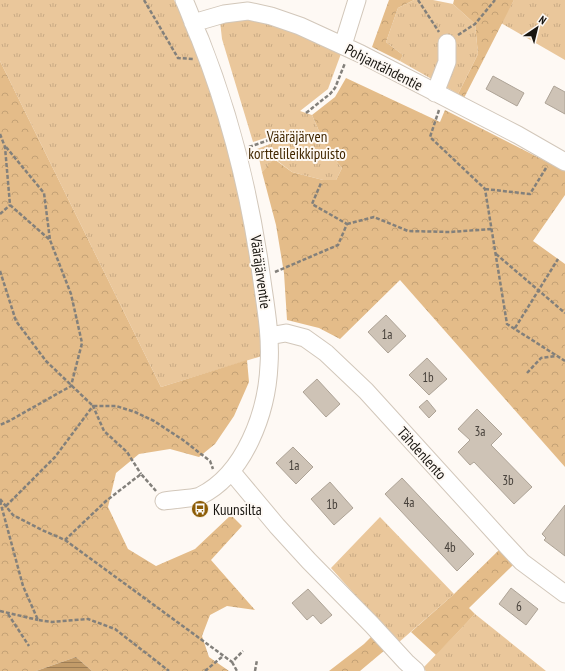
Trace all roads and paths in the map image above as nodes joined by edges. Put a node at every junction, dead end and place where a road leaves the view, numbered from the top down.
1 (144, 0) edge
2 (184, 0) edge
3 (357, 0) edge
4 (418, 0) edge
5 (495, 0) edge
6 (193, 23) junction
7 (447, 43) junction
8 (346, 47) junction
9 (192, 52) dead end
10 (439, 96) junction
11 (306, 113) dead end
12 (0, 134) edge
13 (269, 140) dead end
14 (5, 147) junction
15 (248, 148) dead end
16 (559, 159) edge
17 (321, 183) dead end
18 (485, 189) junction
19 (10, 205) junction
20 (0, 214) edge
21 (347, 224) junction
22 (492, 229) junction
23 (50, 240) junction
24 (496, 254) junction
25 (558, 259) dead end
26 (0, 271) edge
27 (275, 272) dead end
28 (538, 290) junction
29 (565, 313) edge
30 (515, 329) junction
31 (269, 336) junction
32 (556, 356) junction
33 (565, 361) edge
34 (527, 373) dead end
35 (71, 386) junction
36 (93, 406) junction
37 (0, 425) edge
38 (221, 469) junction
39 (141, 474) junction
40 (211, 474) dead end
41 (0, 500) edge
42 (164, 501) joint
43 (6, 506) junction
44 (65, 540) junction
45 (565, 594) edge
46 (0, 611) edge
47 (8, 613) junction
48 (38, 620) junction
49 (28, 646) dead end
50 (243, 651) dead end
51 (223, 656) junction
52 (257, 660) dead end
53 (232, 662) junction
54 (169, 671) edge
55 (205, 671) edge
56 (237, 671) edge
57 (255, 671) edge
58 (416, 671) edge

1 - 9 path
2 - 6 street, Vääräjärventie
3 - 8 street
4 - 7 path
5 - 7 path
6 - 8 street, Pohjantähdentie
6 - 31 street, Vääräjärventie
7 - 10 street
8 - 10 street, Pohjantähdentie
8 - 11 path
10 - 16 street, Pohjantähdentie
10 - 18 path
12 - 14 path
13 - 15 path
14 - 19 path
14 - 23 path
16 - 18 path
17 - 21 path
18 - 22 path
19 - 20 path
19 - 23 path
21 - 22 path
21 - 27 path
22 - 24 path
23 - 35 path
24 - 28 path
24 - 30 path
25 - 28 path
26 - 35 path
28 - 29 path
28 - 30 path
30 - 32 path
31 - 38 street, Vääräjärventie
31 - 45 street, Tähdenlento
32 - 33 path
32 - 34 path
35 - 36 path
35 - 37 path
36 - 38 path
36 - 39 path
36 - 43 path
38 - 40 path
38 - 42 street, Vääräjärventie
38 - 58 street
39 - 42 path
39 - 44 path
41 - 43 path
41 - 48 path
43 - 44 path
44 - 51 path
46 - 47 path
47 - 48 path
47 - 49 path
48 - 54 path
50 - 53 path
51 - 53 path
51 - 55 path
52 - 57 path
53 - 56 path

